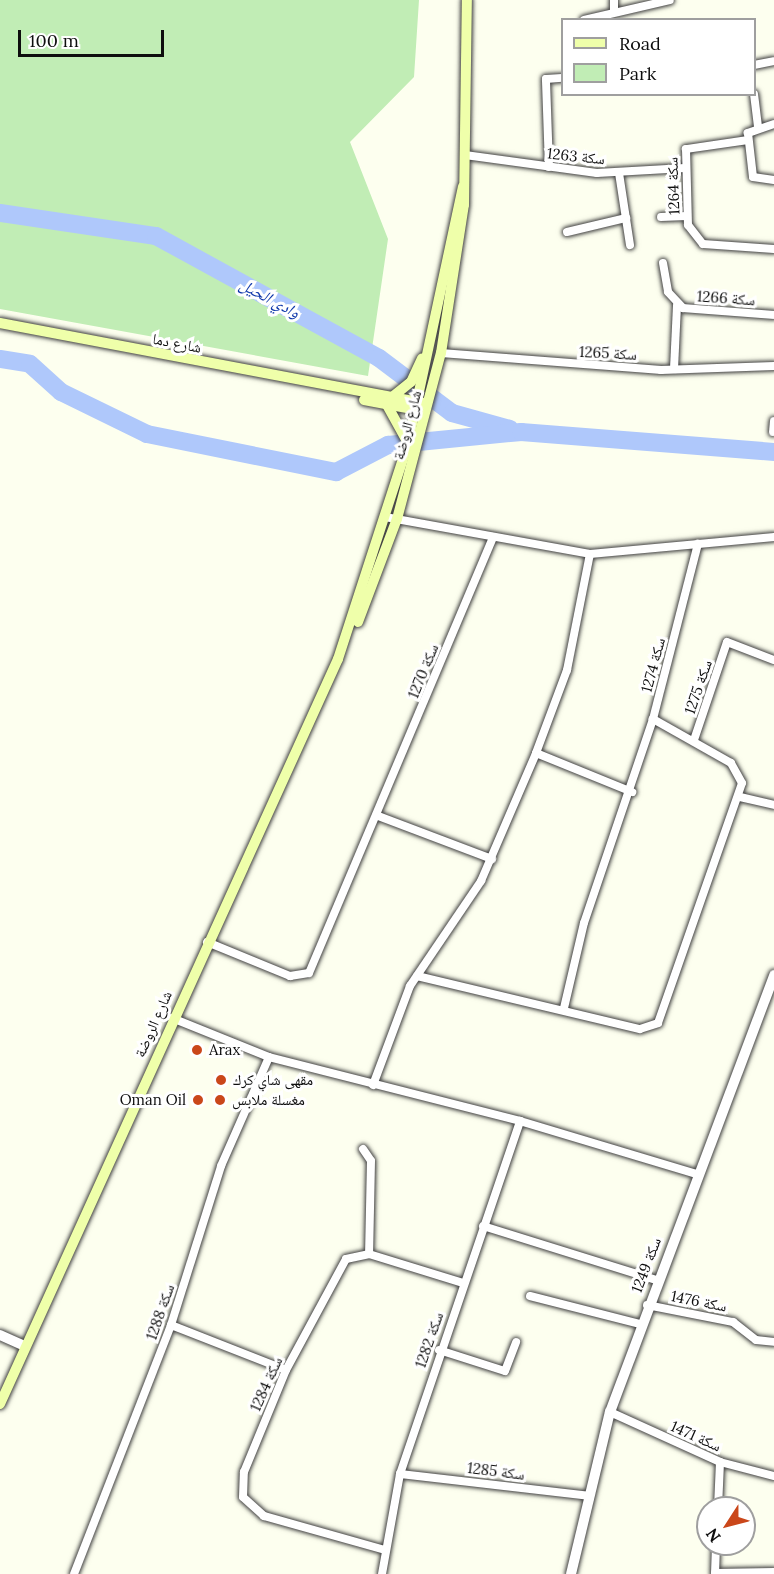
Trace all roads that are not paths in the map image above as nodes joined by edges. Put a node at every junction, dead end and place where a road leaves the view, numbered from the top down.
1 (467, 0) edge
2 (614, 0) edge
3 (670, 0) edge
4 (614, 10) junction
5 (590, 18) edge
6 (774, 61) edge
7 (756, 65) edge
8 (561, 78) edge
9 (754, 96) edge
10 (774, 124) edge
11 (758, 126) junction
12 (748, 140) junction
13 (465, 155) junction
14 (549, 167) junction
15 (685, 168) junction
16 (620, 173) junction
17 (774, 180) edge
18 (463, 187) junction
19 (687, 216) junction
20 (661, 217) dead end
21 (626, 219) junction
22 (567, 232) dead end
23 (630, 245) dead end
24 (774, 249) edge
25 (663, 263) dead end
26 (443, 283) junction
27 (677, 305) junction
28 (774, 315) edge
29 (0, 323) edge
30 (441, 353) junction
31 (774, 366) edge
32 (674, 369) junction
33 (389, 401) junction
34 (423, 407) junction
35 (774, 421) edge
36 (773, 432) edge
37 (408, 443) junction
38 (385, 517) junction
39 (397, 519) junction
40 (493, 537) junction
41 (774, 537) edge
42 (698, 544) junction
43 (590, 554) junction
44 (338, 659) junction
45 (774, 660) edge
46 (653, 718) junction
47 (694, 740) junction
48 (536, 753) junction
49 (632, 792) junction
50 (740, 797) junction
51 (774, 805) edge
52 (378, 816) junction
53 (492, 859) junction
54 (207, 941) junction
55 (774, 975) edge
56 (417, 976) junction
57 (564, 1008) junction
58 (172, 1018) junction
59 (269, 1057) junction
60 (373, 1085) junction
61 (520, 1121) junction
62 (363, 1149) dead end
63 (697, 1174) junction
64 (483, 1226) junction
65 (369, 1254) junction
66 (656, 1280) junction
67 (463, 1283) junction
68 (530, 1296) dead end
69 (647, 1305) junction
70 (640, 1324) junction
71 (171, 1325) junction
72 (0, 1335) edge
73 (516, 1342) dead end
74 (774, 1342) edge
75 (25, 1346) junction
76 (439, 1350) junction
77 (286, 1370) junction
78 (0, 1404) edge
79 (610, 1412) junction
80 (720, 1462) junction
81 (400, 1473) junction
82 (774, 1476) edge
83 (589, 1496) junction
84 (719, 1496) edge
85 (385, 1550) junction
86 (716, 1556) edge
87 (774, 1572) edge
88 (715, 1573) edge
89 (74, 1574) edge
90 (382, 1574) edge
91 (571, 1574) edge

1 - 13 main road, شارع الروضة
2 - 4 street
3 - 4 street
4 - 5 street
6 - 7 street
8 - 14 street
9 - 11 street
10 - 11 street
11 - 12 street
12 - 15 street, سكة 1264
12 - 17 street
13 - 14 street, سكة 1263
13 - 18 main road, شارع الروضة
14 - 16 street, سكة 1263
15 - 16 street, سكة 1263
15 - 19 street, سكة 1264
16 - 21 street
18 - 26 main road, شارع الروضة
18 - 30 main road, شارع الروضة
19 - 20 street
19 - 24 street, سكة 1264
21 - 22 street
21 - 23 street
25 - 27 street, سكة 1266
26 - 33 main road
26 - 34 main road, شارع الروضة
27 - 28 street, سكة 1266
27 - 32 street, سكة 1266
29 - 33 main road, شارع دما
30 - 32 street, سكة 1265
30 - 34 main road, شارع الروضة
31 - 32 street, سكة 1265
33 - 34 main road, شارع دما
33 - 37 main road
34 - 37 main road, شارع الروضة
34 - 39 main road, شارع الروضة
35 - 36 street
37 - 38 main road, شارع الروضة
38 - 39 street
38 - 44 main road, شارع الروضة
39 - 40 street
39 - 44 main road, شارع الروضة
40 - 43 street
40 - 52 street, سكة 1270
41 - 42 street
42 - 43 street
42 - 46 street, سكة 1274
43 - 48 street
44 - 54 main road, شارع الروضة
45 - 47 street, سكة 1275
46 - 47 street
46 - 49 street, سكة 1274
47 - 50 street
48 - 49 street
48 - 53 street
49 - 57 street, سكة 1274
50 - 51 street
50 - 57 street
52 - 53 street
52 - 54 street, سكة 1270
53 - 56 street
54 - 58 main road, شارع الروضة
55 - 63 street, سكة 1249
56 - 57 street
56 - 60 street
58 - 59 street
58 - 75 main road, شارع الروضة
59 - 60 street
59 - 71 street, سكة 1288
60 - 61 street
61 - 63 street
61 - 64 street, سكة 1282
62 - 65 street
63 - 66 street, سكة 1249
64 - 66 street
64 - 67 street, سكة 1282
65 - 67 street
65 - 77 street, سكة 1284
66 - 69 street, سكة 1249
67 - 76 street, سكة 1282
68 - 70 street
69 - 70 street, سكة 1249
69 - 74 street, سكة 1476
70 - 79 street, سكة 1249
71 - 77 street
71 - 89 street, سكة 1288
72 - 75 street
73 - 76 street
75 - 78 main road, شارع الروضة
76 - 81 street, سكة 1282
77 - 85 street, سكة 1284
79 - 80 street, سكة 1471
79 - 83 street, سكة 1249
80 - 82 street, سكة 1471
80 - 84 street
81 - 83 street, سكة 1285
81 - 85 street, سكة 1282
83 - 91 street, سكة 1249
85 - 90 street, سكة 1282
86 - 88 street
87 - 88 street

